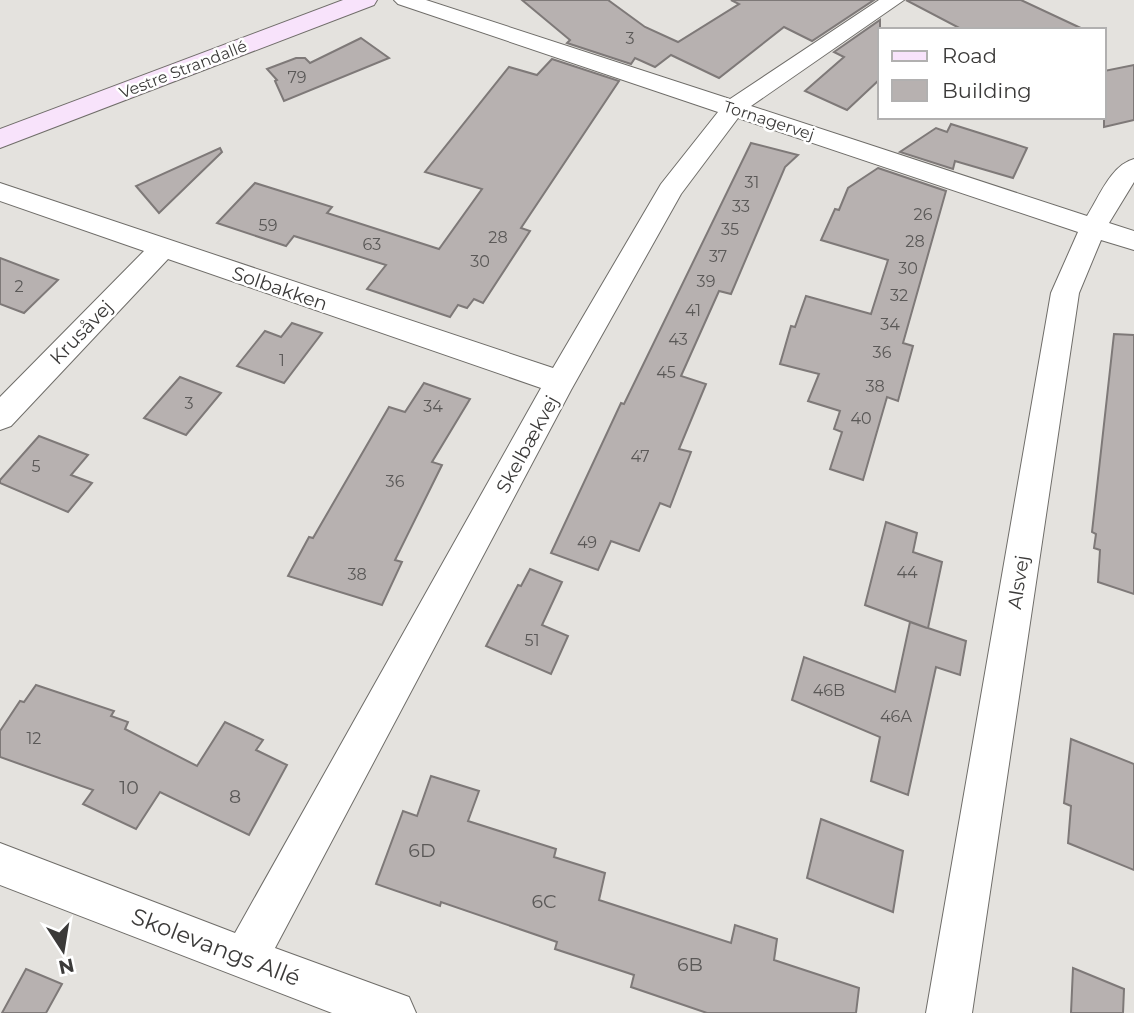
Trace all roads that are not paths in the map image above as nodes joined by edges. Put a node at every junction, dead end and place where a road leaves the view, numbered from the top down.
1 (365, 0) edge
2 (405, 0) edge
3 (893, 0) edge
4 (733, 108) junction
5 (0, 139) edge
6 (1134, 167) edge
7 (0, 192) edge
8 (1093, 228) junction
9 (1134, 241) edge
10 (163, 248) junction
11 (560, 382) junction
12 (0, 416) edge
13 (0, 864) edge
14 (245, 959) junction
15 (393, 1013) edge
16 (949, 1013) edge

1 - 5 street, Vestre Strandallé
2 - 4 street, Tornagervej
3 - 4 street, Skelbækvej
4 - 8 street, Tornagervej
4 - 11 street, Skelbækvej
6 - 8 street, Alsvej
7 - 10 street, Solbakken
8 - 9 street, Tornagervej
8 - 16 street, Alsvej
10 - 11 street, Solbakken
10 - 12 street, Krusåvej
11 - 14 street, Skelbækvej
13 - 14 street, Skolevangs Allé
14 - 15 street, Skolevangs Allé

